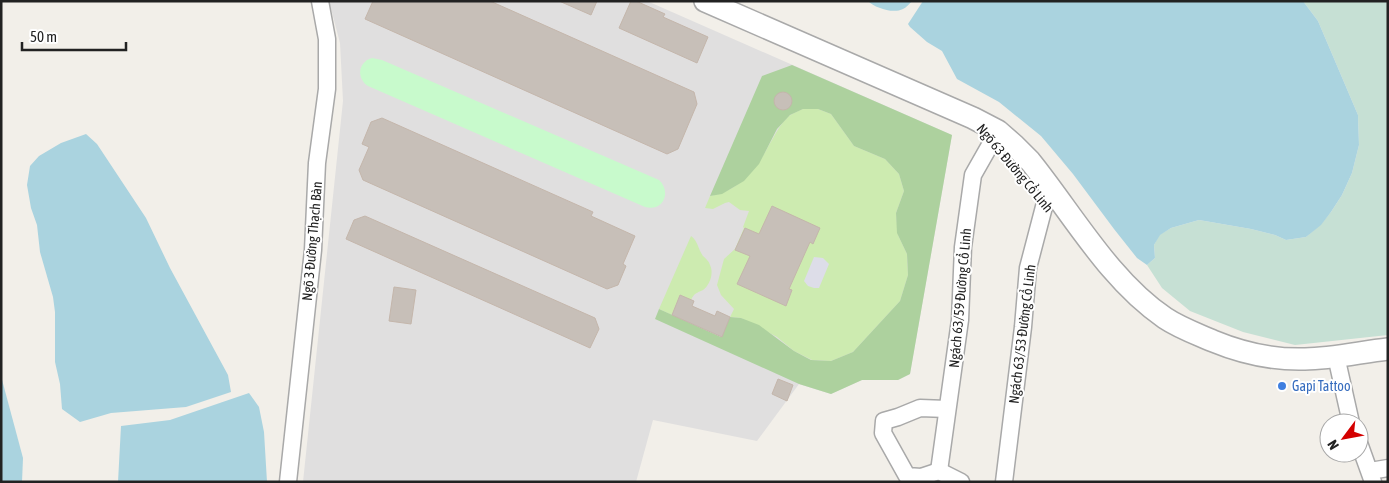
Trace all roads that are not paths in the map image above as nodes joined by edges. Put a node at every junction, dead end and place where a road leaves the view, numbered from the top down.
1 (320, 1) edge
2 (706, 1) edge
3 (994, 137) junction
4 (1050, 197) junction
5 (1388, 349) edge
6 (1388, 362) edge
7 (1337, 363) junction
8 (947, 409) junction
9 (1350, 413) edge
10 (1367, 463) edge
11 (1388, 468) edge
12 (939, 471) junction
13 (1372, 476) edge
14 (288, 482) edge
15 (961, 482) edge
16 (1004, 482) edge

1 - 14 street, Ngõ 3 Đường Thạch Bàn
2 - 3 street, Ngõ 63 Đường Cổ Linh
3 - 4 street, Ngõ 63 Đường Cổ Linh
3 - 8 street, Ngách 63/59 Đường Cổ Linh
4 - 7 street, Ngõ 63 Đường Cổ Linh
4 - 16 street, Ngách 63/53 Đường Cổ Linh
5 - 7 street, Ngõ 63 Đường Cổ Linh
6 - 7 street, Ngõ 63 Đường Cổ Linh
7 - 9 street
8 - 12 street, Ngách 63/59 Đường Cổ Linh
8 - 12 street
10 - 13 street
11 - 13 street
12 - 15 street

